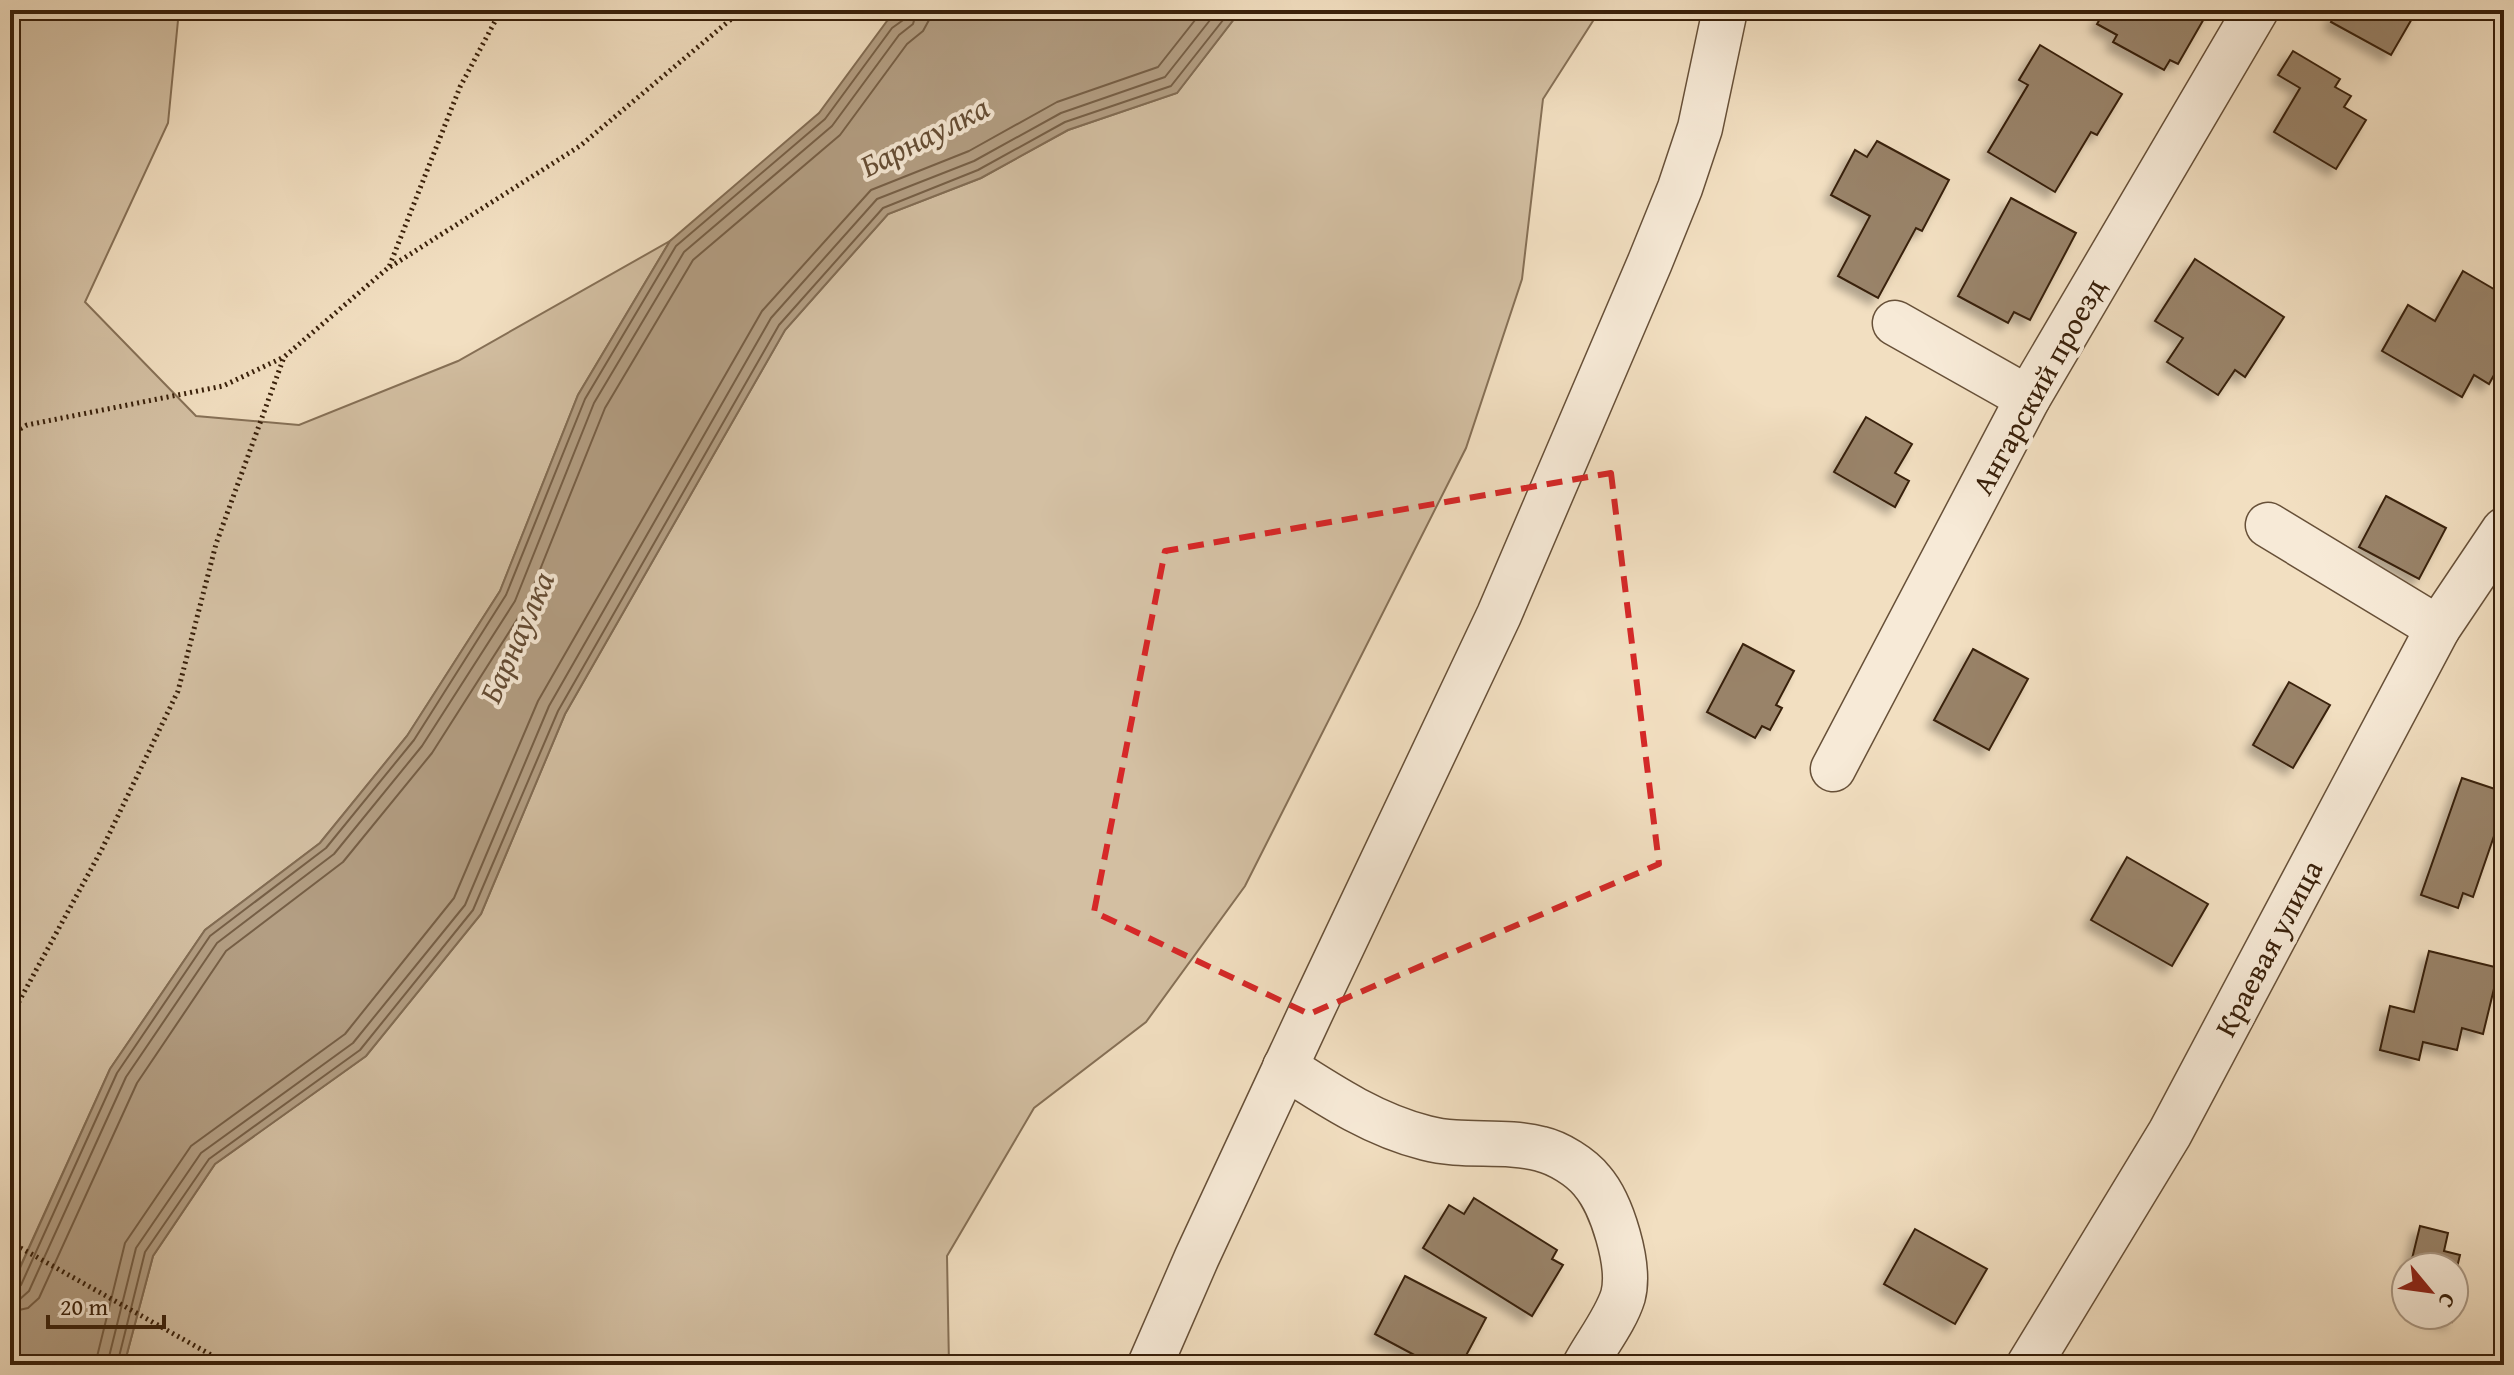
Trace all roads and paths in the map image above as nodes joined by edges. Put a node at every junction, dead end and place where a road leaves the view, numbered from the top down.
1 (501, 10) edge
2 (742, 10) edge
3 (1725, 10) edge
4 (2256, 10) edge
5 (389, 267) junction
6 (1895, 323) dead end
7 (284, 357) junction
8 (2028, 398) junction
9 (10, 435) edge
10 (2268, 525) dead end
11 (2504, 530) edge
12 (2438, 628) junction
13 (1833, 769) dead end
14 (10, 1018) edge
15 (1285, 1067) junction
16 (10, 1242) edge
17 (229, 1365) edge
18 (1150, 1365) edge
19 (1585, 1365) edge
20 (2029, 1365) edge

1 - 5 path
2 - 5 path
3 - 15 street
4 - 8 street, Ангарский проезд
5 - 7 path
6 - 8 street
7 - 9 path
7 - 14 path
8 - 13 street, Ангарский проезд
10 - 12 street
11 - 12 street, Краевая улица
12 - 20 street, Краевая улица
15 - 18 street
15 - 19 street
16 - 17 path

